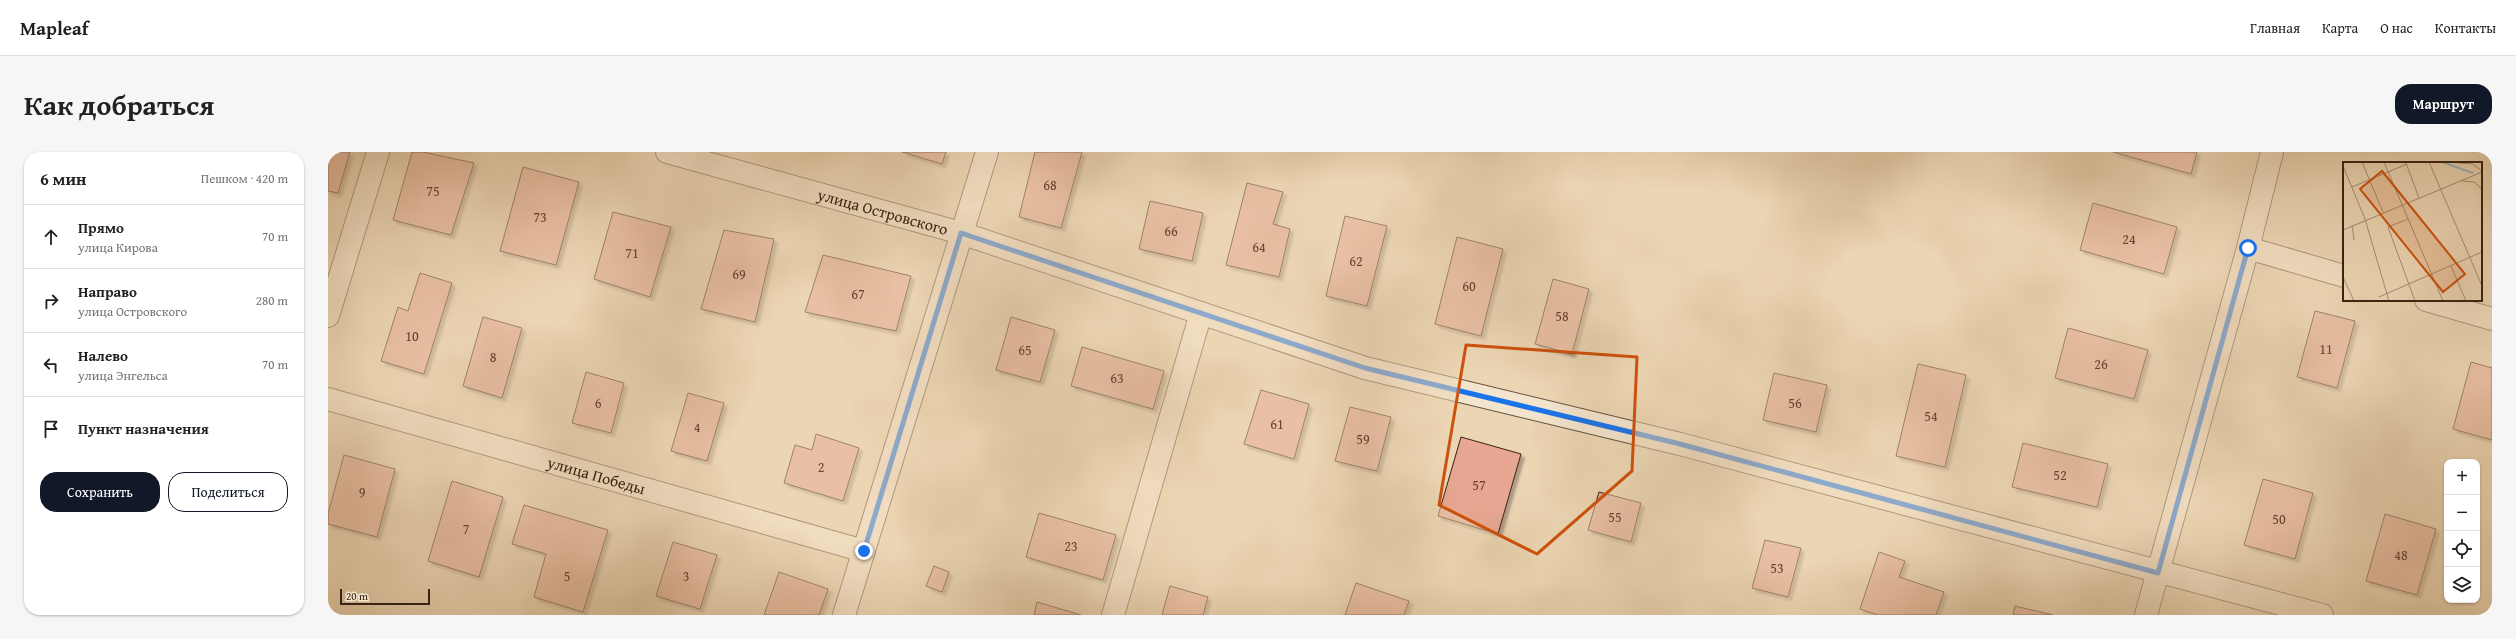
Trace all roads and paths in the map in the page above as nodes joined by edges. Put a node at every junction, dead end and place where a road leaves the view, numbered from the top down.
1 (378, 152) edge
2 (667, 152) edge
3 (987, 152) edge
4 (2272, 152) edge
5 (961, 233) junction
6 (2248, 248) junction
7 (2343, 276) edge
8 (2429, 301) edge
9 (1201, 313) junction
10 (328, 316) edge
11 (2492, 319) edge
12 (328, 399) edge
13 (864, 551) junction
14 (2158, 573) junction
15 (844, 615) edge
16 (1113, 615) edge
17 (2146, 615) edge
18 (2322, 615) edge

1 - 10 street
2 - 5 street, улица Островского
3 - 5 street
4 - 6 street
5 - 9 street, улица Островского
5 - 13 street
6 - 7 street
6 - 14 street
8 - 11 street
9 - 14 street, улица Островского
9 - 16 street
12 - 13 street, улица Победы
13 - 15 street
14 - 17 street
14 - 18 street, улица Островского

